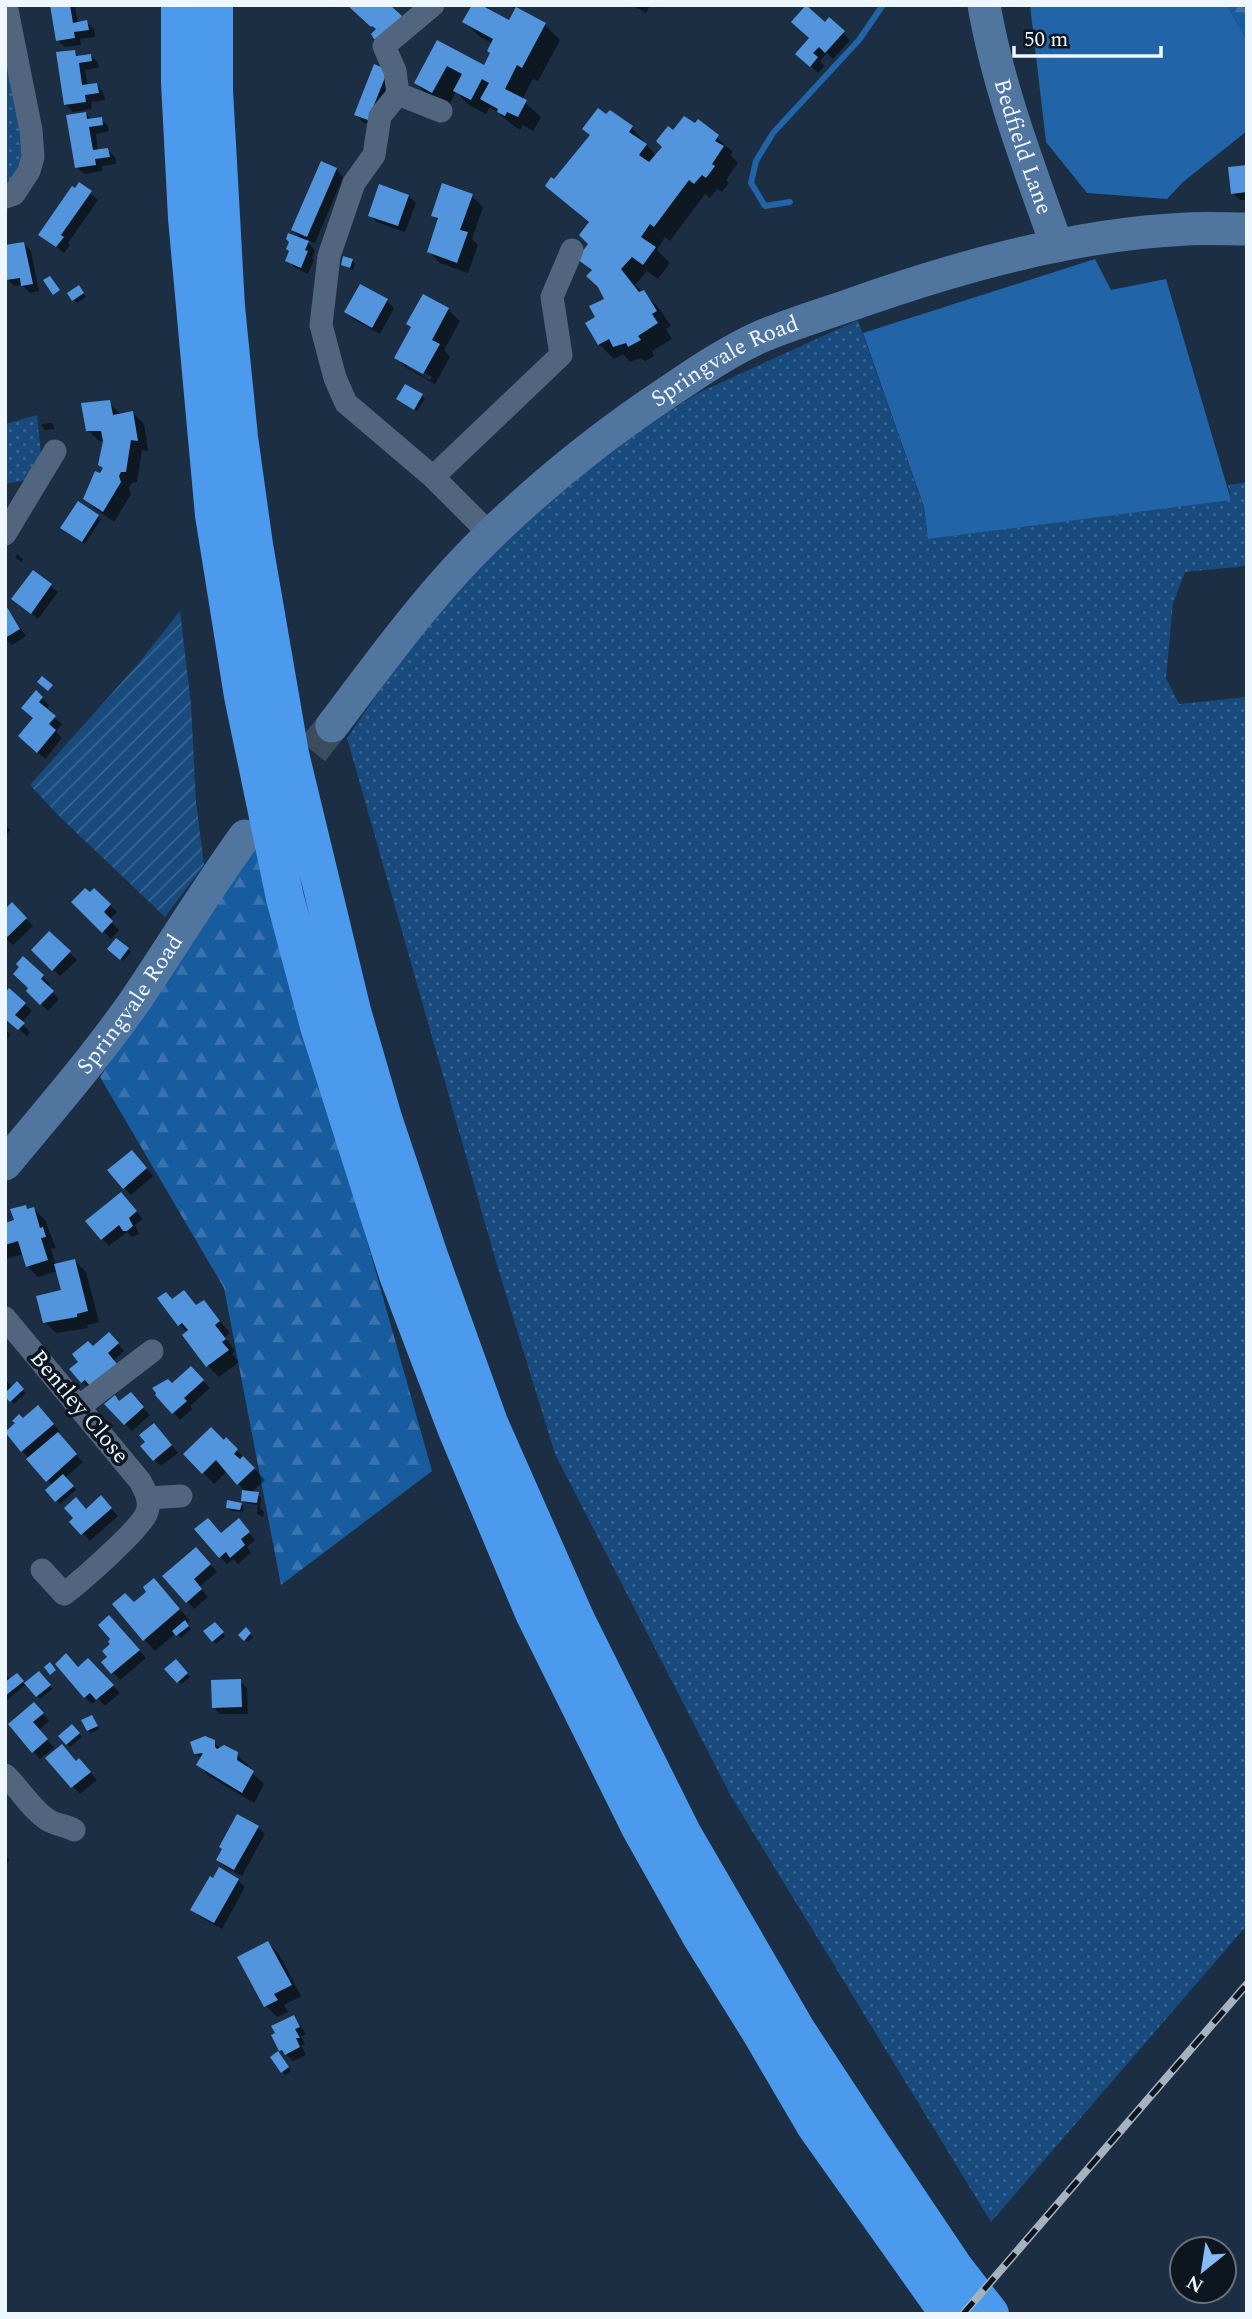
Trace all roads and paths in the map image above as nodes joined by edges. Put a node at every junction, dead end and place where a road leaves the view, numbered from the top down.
1 (6, 5) edge
2 (180, 5) edge
3 (214, 5) edge
4 (433, 5) edge
5 (984, 5) edge
6 (398, 94) junction
7 (441, 111) dead end
8 (5, 197) edge
9 (1247, 229) edge
10 (1057, 246) junction
11 (572, 250) dead end
12 (55, 451) dead end
13 (433, 477) junction
14 (14, 498) edge
15 (5, 534) edge
16 (490, 534) junction
17 (332, 726) tunnel mouth
18 (245, 836) dead end
19 (5, 1164) edge
20 (5, 1318) edge
21 (152, 1351) dead end
22 (80, 1406) junction
23 (181, 1496) dead end
24 (148, 1498) junction
25 (42, 1570) dead end
26 (5, 1775) edge
27 (74, 1830) dead end
28 (949, 2314) edge
29 (990, 2314) edge

1 - 8 street
2 - 28 highway
3 - 29 highway
4 - 6 street
5 - 10 street, Bedfield Lane
6 - 7 street
6 - 13 street
9 - 10 street, Springvale Road
10 - 16 street, Springvale Road
11 - 13 street
12 - 14 street
13 - 16 street
14 - 15 street
16 - 17 street, Springvale Road
18 - 19 street, Springvale Road
20 - 22 street, Bentley Close
21 - 22 street
22 - 24 street, Bentley Close
23 - 24 street
24 - 25 street
26 - 27 street

